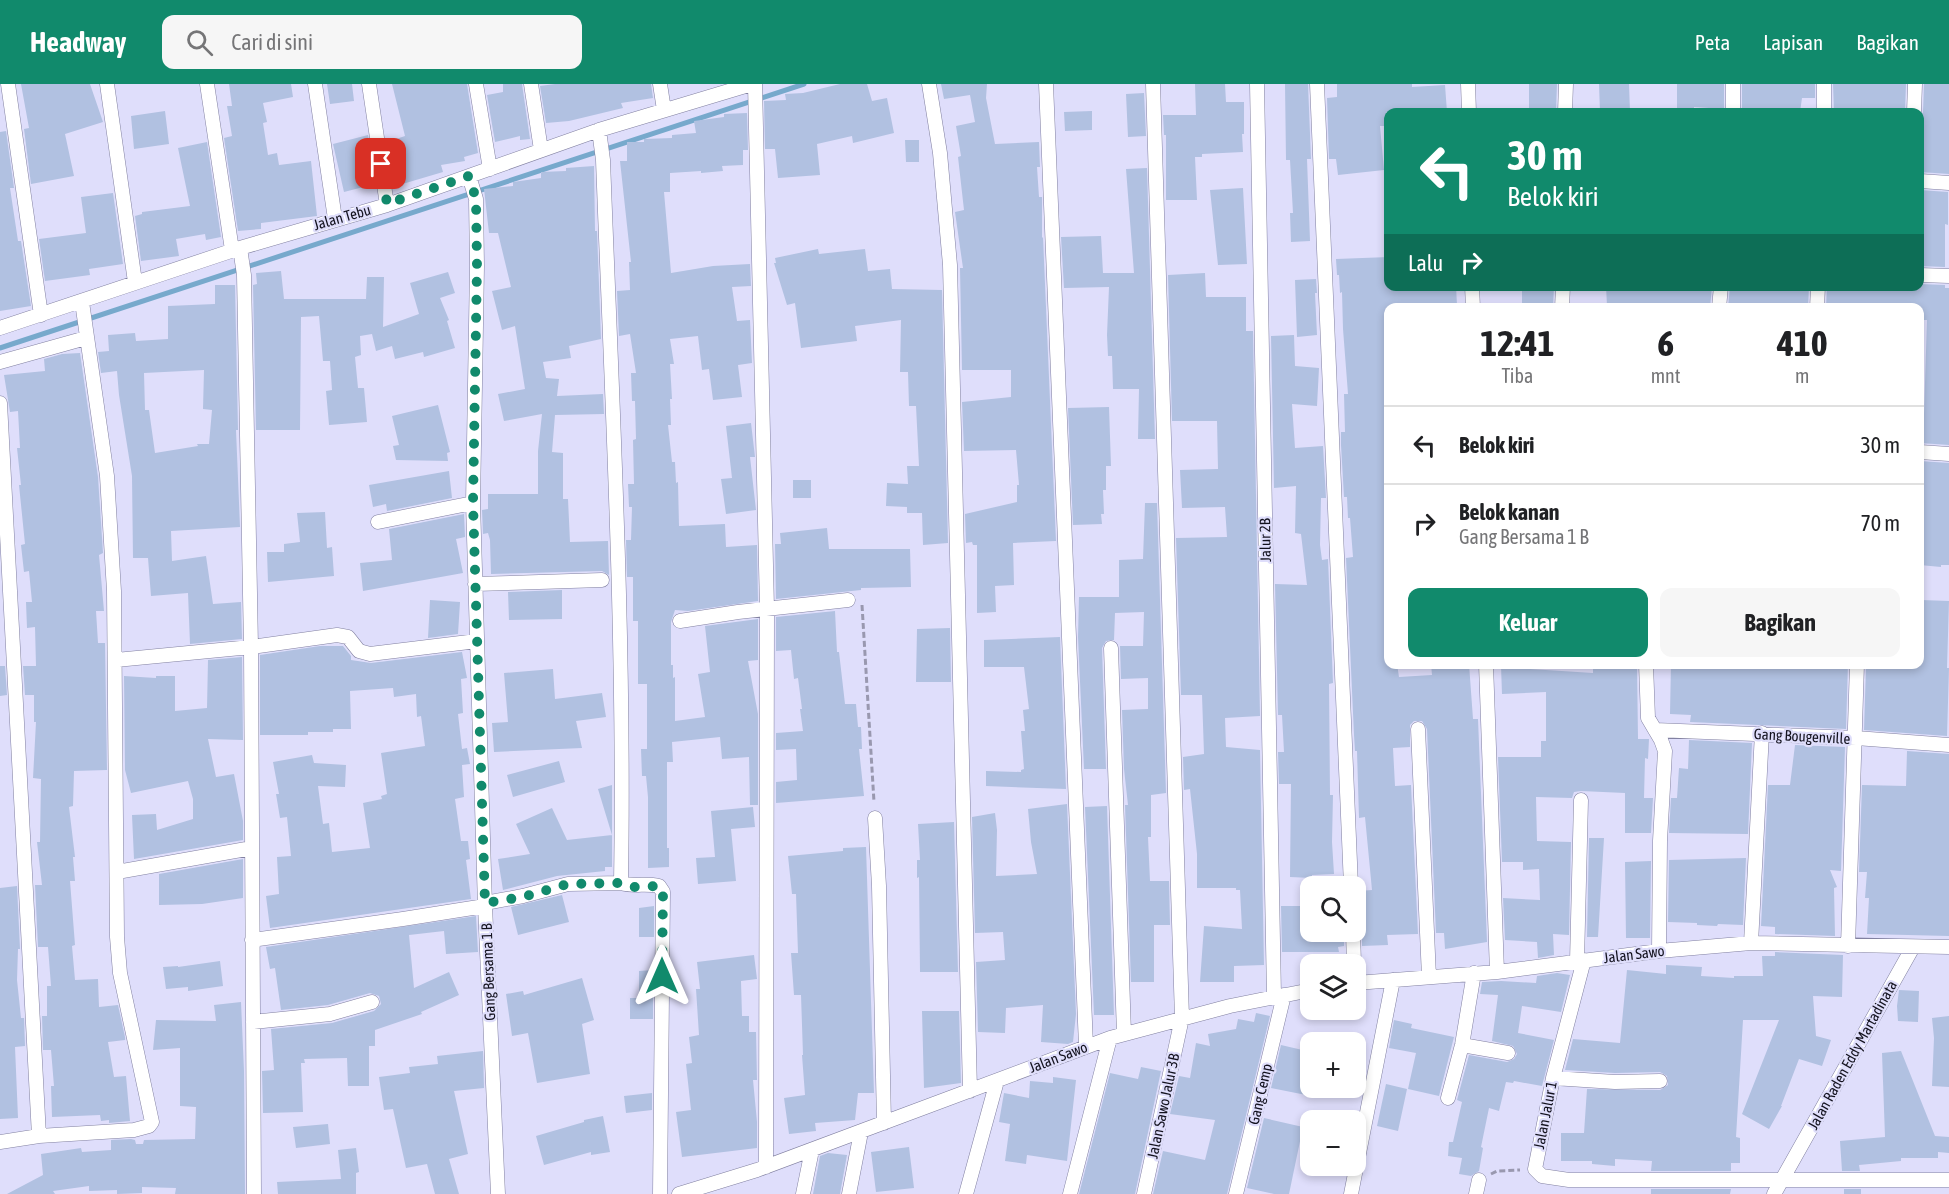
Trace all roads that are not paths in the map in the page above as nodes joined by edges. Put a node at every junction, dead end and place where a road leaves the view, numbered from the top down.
1 (8, 84) edge
2 (107, 84) edge
3 (207, 84) edge
4 (315, 84) edge
5 (369, 84) edge
6 (476, 84) edge
7 (531, 84) edge
8 (660, 84) edge
9 (929, 84) edge
10 (1046, 84) edge
11 (1153, 84) edge
12 (1257, 84) edge
13 (1317, 84) edge
14 (1468, 84) edge
15 (1566, 84) edge
16 (1733, 84) edge
17 (1824, 84) edge
18 (1915, 84) edge
19 (754, 86) edge
20 (1468, 108) edge
21 (1565, 108) edge
22 (1733, 108) edge
23 (1824, 108) edge
24 (1914, 108) edge
25 (664, 110) junction
26 (599, 135) junction
27 (541, 150) junction
28 (489, 169) junction
29 (470, 181) junction
30 (1924, 181) edge
31 (1949, 183) edge
32 (387, 204) junction
33 (335, 219) junction
34 (238, 250) junction
35 (1924, 275) edge
36 (1949, 276) edge
37 (135, 282) junction
38 (83, 305) junction
39 (41, 315) junction
40 (0, 328) edge
41 (86, 336) junction
42 (0, 362) edge
43 (0, 403) edge
44 (1924, 452) edge
45 (1949, 454) edge
46 (473, 503) junction
47 (378, 522) dead end
48 (602, 580) dead end
49 (475, 584) junction
50 (848, 600) road end
51 (767, 609) junction
52 (680, 621) dead end
53 (477, 641) junction
54 (251, 647) junction
55 (1111, 648) dead end
56 (116, 660) junction
57 (1486, 669) edge
58 (1646, 669) edge
59 (1857, 669) edge
60 (1418, 729) dead end
61 (1655, 730) junction
62 (1762, 734) junction
63 (1856, 738) junction
64 (1949, 746) edge
65 (1581, 800) dead end
66 (875, 819) road end
67 (252, 848) junction
68 (117, 872) junction
69 (1351, 876) edge
70 (621, 883) junction
71 (485, 905) junction
72 (252, 940) junction
73 (1751, 943) junction
74 (1848, 946) junction
75 (1913, 947) junction
76 (1949, 947) edge
77 (1659, 951) junction
78 (1580, 961) junction
79 (1497, 972) junction
80 (1474, 973) junction
81 (1429, 977) junction
82 (1393, 980) junction
83 (1366, 982) edge
84 (1300, 992) edge
85 (1279, 996) junction
86 (372, 1002) dead end
87 (1182, 1018) junction
88 (253, 1022) junction
89 (1124, 1034) junction
90 (1110, 1038) junction
91 (1462, 1045) junction
92 (1086, 1046) junction
93 (1508, 1053) dead end
94 (1553, 1078) junction
95 (997, 1081) junction
96 (1660, 1081) dead end
97 (970, 1091) junction
98 (1448, 1098) dead end
99 (884, 1124) junction
100 (861, 1132) junction
101 (39, 1136) junction
102 (0, 1142) edge
103 (812, 1150) junction
104 (766, 1167) junction
105 (1479, 1180) road end
106 (1949, 1180) edge
107 (1781, 1181) junction
108 (254, 1194) edge
109 (498, 1194) edge
110 (660, 1194) edge
111 (679, 1194) edge
112 (803, 1194) edge
113 (849, 1194) edge
114 (966, 1194) edge
115 (1070, 1194) edge
116 (1144, 1194) edge
117 (1236, 1194) edge
118 (1351, 1194) edge
119 (1476, 1194) edge
120 (1774, 1194) edge

1 - 39 street
2 - 37 street
3 - 34 street
4 - 33 street
5 - 32 street
6 - 28 street
7 - 27 street
8 - 25 street
9 - 97 street
10 - 92 street
11 - 87 street, Jalan Sawo Jalur 3B
12 - 85 street, Jalur 2B
13 - 69 street
14 - 20 street
15 - 21 street
16 - 22 street
17 - 23 street
18 - 24 street
19 - 25 street, Jalan Tebu
19 - 51 street
25 - 26 street, Jalan Tebu
26 - 27 street, Jalan Tebu
26 - 70 street
27 - 28 street, Jalan Tebu
28 - 29 street, Jalan Tebu
29 - 32 street, Jalan Tebu
29 - 46 street, Gang Bersama 1 B
30 - 31 street
32 - 33 street, Jalan Tebu
33 - 34 street, Jalan Tebu
34 - 37 street, Jalan Tebu
34 - 54 street
35 - 36 street
37 - 38 street, Jalan Tebu
38 - 39 street, Jalan Tebu
38 - 41 street
39 - 40 street, Jalan Tebu
41 - 42 street
41 - 56 street
43 - 101 street
44 - 45 street
46 - 47 street
46 - 49 street, Gang Bersama 1 B
48 - 49 street
49 - 53 street, Gang Bersama 1 B
50 - 51 street
51 - 52 street
51 - 104 street
53 - 54 street
53 - 71 street, Gang Bersama 1 B
54 - 56 street
54 - 67 street
55 - 89 street
56 - 68 street
57 - 79 street
58 - 61 street
59 - 63 street
60 - 81 street
61 - 62 street, Gang Bougenville
61 - 77 street
62 - 63 street, Gang Bougenville
62 - 73 street
63 - 64 street, Gang Bougenville
63 - 74 street
65 - 78 street, Jalan Jalur 1
66 - 99 street
67 - 68 street
67 - 72 street
68 - 101 street
70 - 71 street
70 - 110 street
71 - 72 street
71 - 109 street, Gang Bersama 1 B
72 - 88 street
73 - 74 street, Jalan Sawo
73 - 77 street, Jalan Sawo
74 - 75 street, Jalan Sawo
75 - 76 street
75 - 107 street, Jalan Raden Eddy Martadinata
77 - 78 street, Jalan Sawo
78 - 79 street, Jalan Sawo
78 - 94 street, Jalan Jalur 1
79 - 80 street, Jalan Sawo
80 - 81 street, Jalan Sawo
80 - 91 street
81 - 82 street, Jalan Sawo
82 - 83 street, Jalan Sawo
82 - 118 street
84 - 85 street, Jalan Sawo
85 - 87 street, Jalan Sawo
85 - 117 street, Gang Cemp
86 - 88 street
87 - 89 street, Jalan Sawo
87 - 116 street, Jalan Sawo Jalur 3B
88 - 108 street
89 - 90 street, Jalan Sawo
90 - 92 street, Jalan Sawo
90 - 115 street
91 - 93 street
91 - 98 street
92 - 95 street, Jalan Sawo
94 - 96 street
94 - 107 street, Jalan Jalur 1
95 - 97 street, Jalan Sawo
95 - 114 street
97 - 99 street, Jalan Sawo
99 - 100 street, Jalan Sawo
100 - 103 street, Jalan Sawo
100 - 113 street
101 - 102 street
103 - 104 street, Jalan Sawo
103 - 112 street
104 - 111 street, Jalan Sawo
105 - 119 street
106 - 107 street, Jalan Jalur 1
107 - 120 street, Jalan Raden Eddy Martadinata

